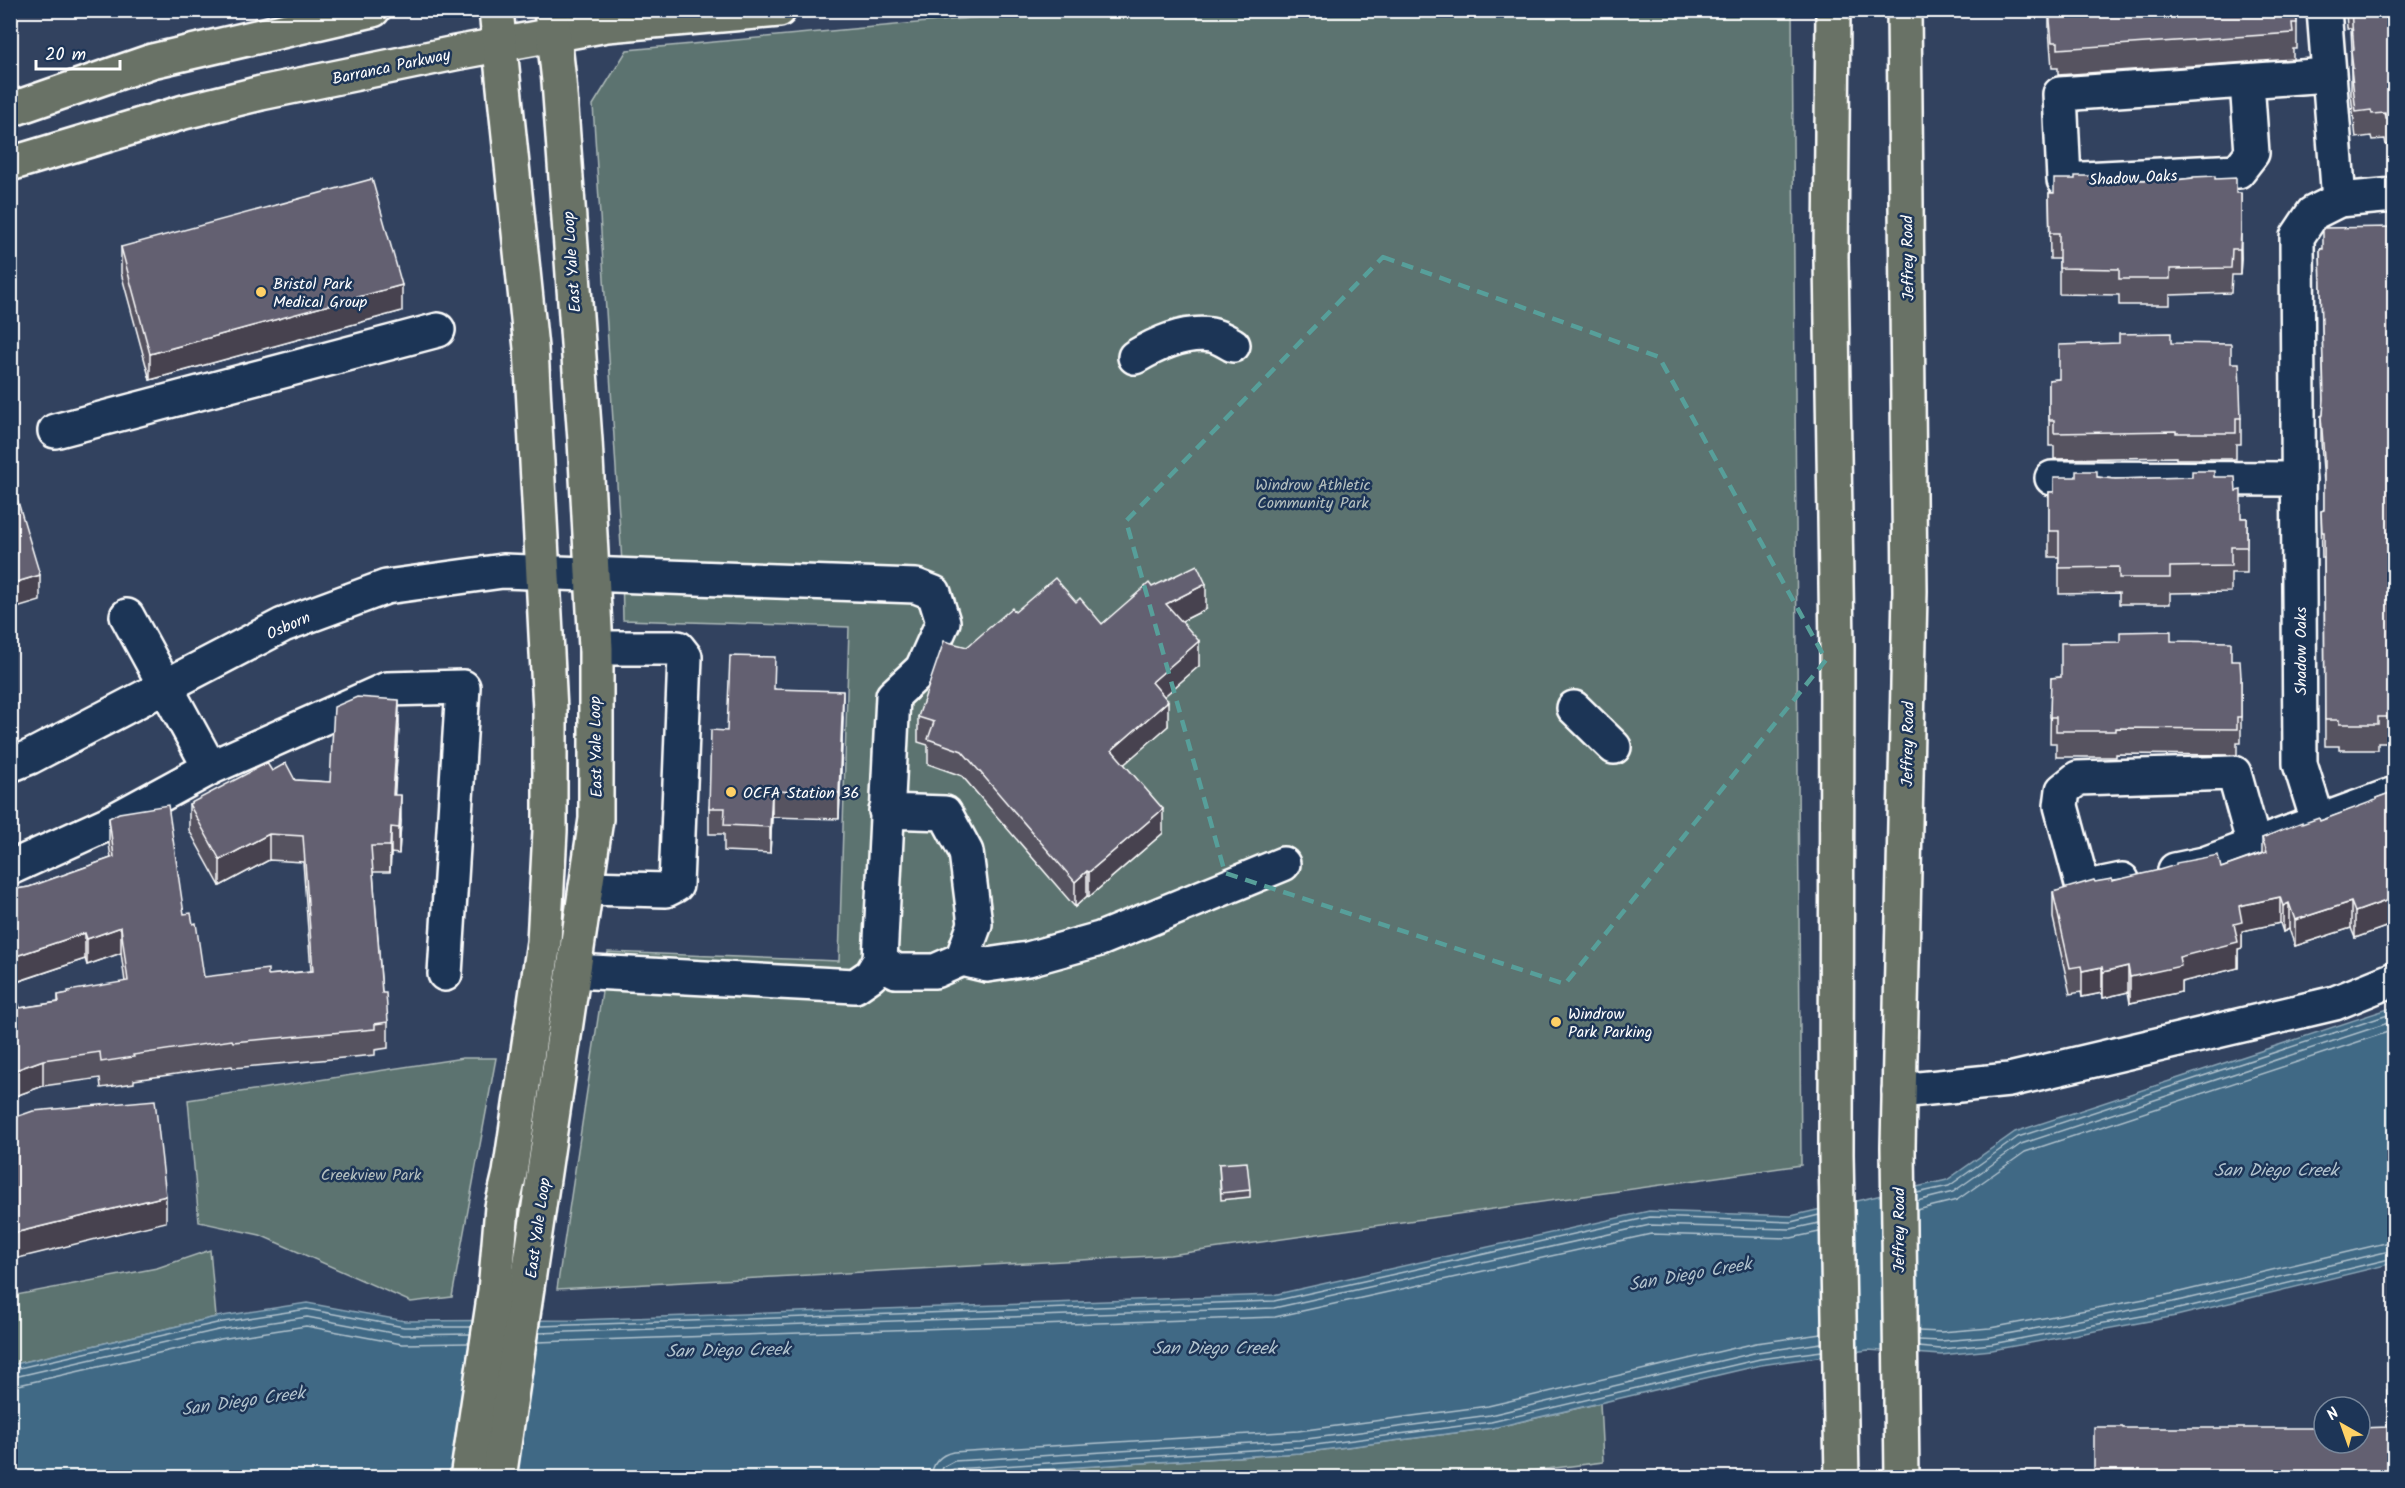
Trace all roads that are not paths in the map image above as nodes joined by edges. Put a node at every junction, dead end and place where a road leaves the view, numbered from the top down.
1 (373, 10) edge
2 (496, 10) edge
3 (779, 10) edge
4 (1833, 10) edge
5 (1904, 10) edge
6 (2324, 10) edge
7 (552, 23) edge
8 (498, 45) junction
9 (2328, 75) junction
10 (2247, 82) junction
11 (10, 110) edge
12 (10, 164) edge
13 (2394, 195) edge
14 (2339, 200) junction
15 (438, 330) dead end
16 (1233, 345) dead end
17 (1135, 357) dead end
18 (55, 431) dead end
19 (2052, 478) edge
20 (2299, 479) junction
21 (543, 573) junction
22 (590, 574) junction
23 (127, 616) dead end
24 (596, 648) junction
25 (165, 688) junction
26 (1574, 708) dead end
27 (1614, 747) dead end
28 (10, 765) edge
29 (210, 768) junction
30 (2394, 794) edge
31 (886, 811) junction
32 (2318, 821) junction
33 (2254, 845) junction
34 (1283, 864) dead end
35 (10, 868) edge
36 (586, 888) junction
37 (962, 959) junction
38 (880, 960) junction
39 (574, 972) junction
40 (445, 974) dead end
41 (2394, 979) edge
42 (1899, 1091) junction
43 (1841, 1429) junction
44 (467, 1478) edge
45 (499, 1478) edge
46 (1819, 1478) edge
47 (1842, 1478) edge
48 (1902, 1478) edge

1 - 11 main road
2 - 8 main road, East Yale Loop
3 - 7 main road, Barranca Parkway
4 - 43 main road
5 - 42 main road, Jeffrey Road
6 - 9 street
7 - 8 main road, Barranca Parkway
7 - 22 main road, East Yale Loop
8 - 12 main road, Barranca Parkway
8 - 21 main road, East Yale Loop
9 - 10 street, Shadow Oaks
9 - 14 street
10 - 10 street, Shadow Oaks
13 - 14 street, Shadow Oaks
14 - 20 street, Shadow Oaks
15 - 18 street
16 - 17 street
19 - 20 street
20 - 32 street, Shadow Oaks
21 - 22 street, Osborn
21 - 25 street, Osborn
21 - 44 main road, East Yale Loop
22 - 24 main road, East Yale Loop
22 - 31 street, Osborn
23 - 25 street
24 - 36 main road, East Yale Loop
24 - 36 street
25 - 28 street, Osborn
25 - 29 street
26 - 27 street
29 - 35 street
29 - 40 street
30 - 32 street
31 - 37 street
31 - 38 street
32 - 33 street
33 - 33 street
34 - 37 street
36 - 39 main road, East Yale Loop
37 - 38 street
38 - 39 street
39 - 45 main road, East Yale Loop
41 - 42 street
42 - 48 main road, Jeffrey Road
43 - 46 main road
43 - 47 main road

